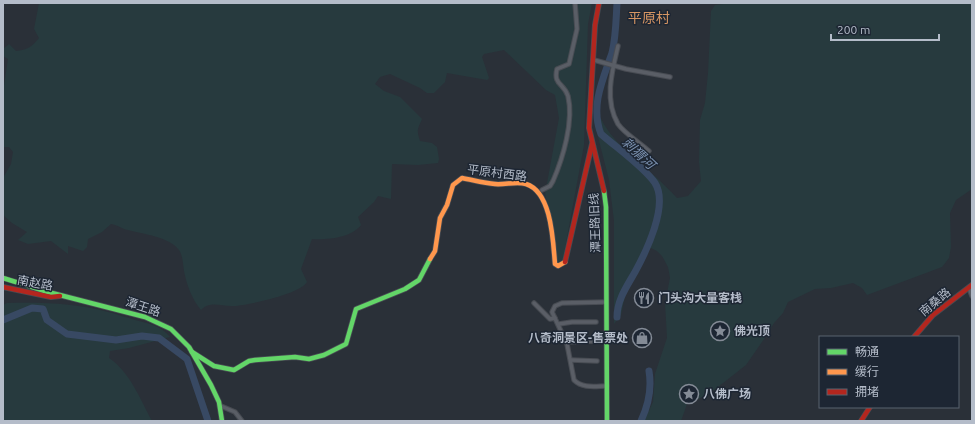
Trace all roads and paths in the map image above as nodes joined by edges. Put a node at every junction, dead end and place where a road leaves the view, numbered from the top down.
1 (575, 3) edge
2 (599, 3) edge
3 (618, 46) dead end
4 (594, 60) junction
5 (613, 65) junction
6 (670, 77) dead end
7 (592, 144) junction
8 (648, 151) dead end
9 (542, 190) dead end
10 (3, 278) edge
11 (3, 287) edge
12 (970, 287) edge
13 (62, 295) junction
14 (972, 296) edge
15 (606, 302) junction
16 (534, 304) dead end
17 (555, 318) junction
18 (596, 322) dead end
19 (559, 324) junction
20 (915, 336) edge
21 (597, 341) dead end
22 (566, 342) junction
23 (192, 351) junction
24 (571, 360) junction
25 (597, 361) dead end
26 (607, 386) junction
27 (221, 406) junction
28 (869, 408) edge
29 (222, 421) edge
30 (242, 421) edge
31 (607, 421) edge
32 (860, 421) edge

1 - 9 street
2 - 4 main road, 潭王路旧线
3 - 5 street
4 - 5 street
4 - 7 main road, 潭王路旧线
5 - 6 street
5 - 8 street
7 - 15 main road, 潭王路旧线
7 - 23 main road, 平原村西路
10 - 13 main road, 潭王路
11 - 13 main road, 南赵路
12 - 14 street
12 - 20 main road, 南桑路
13 - 23 main road, 潭王路
15 - 17 street
15 - 26 main road, 潭王路旧线
16 - 17 street
17 - 19 street
18 - 19 street
19 - 22 street
21 - 22 street
22 - 24 street
23 - 27 main road, 潭王路
24 - 25 street
24 - 26 street
26 - 31 main road, 潭王路旧线
27 - 29 main road, 潭王路
27 - 30 street
28 - 32 main road

